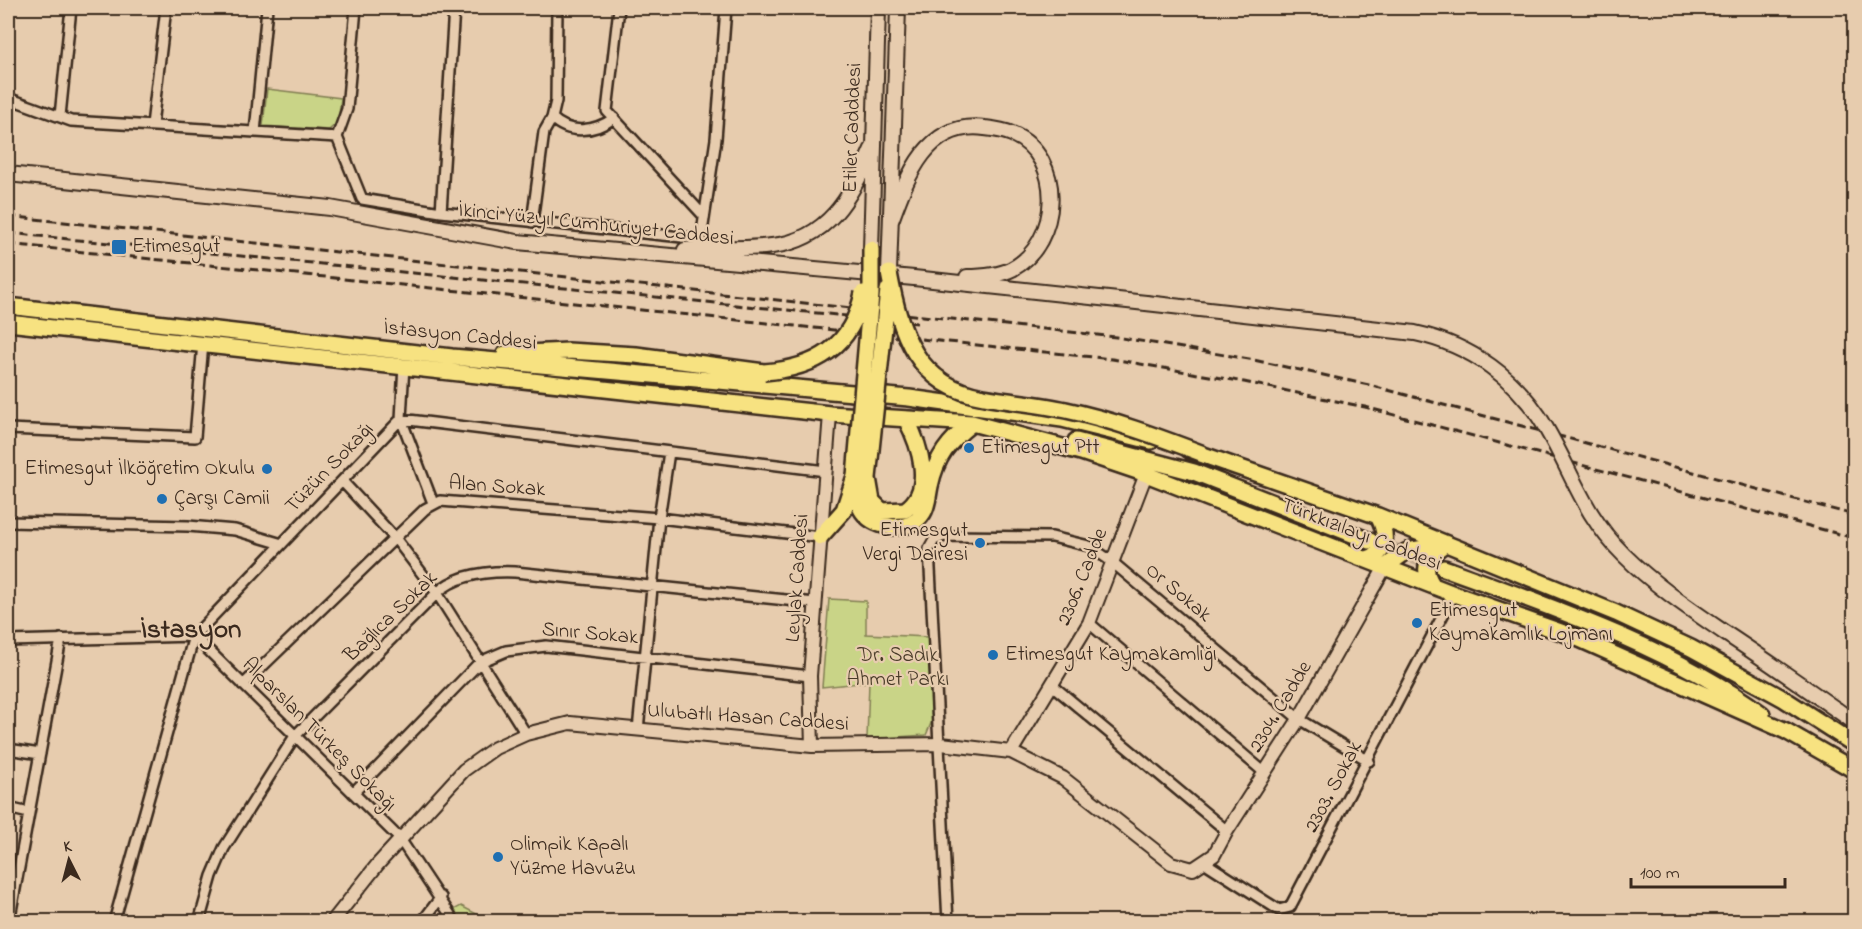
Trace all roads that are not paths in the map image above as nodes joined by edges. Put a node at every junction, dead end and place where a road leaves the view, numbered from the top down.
1 (71, 8) edge
2 (166, 8) edge
3 (267, 8) edge
4 (356, 8) edge
5 (454, 8) edge
6 (557, 8) edge
7 (619, 8) edge
8 (726, 8) edge
9 (878, 8) edge
10 (898, 8) edge
11 (8, 98) edge
12 (60, 116) junction
13 (552, 118) junction
14 (614, 118) junction
15 (152, 125) junction
16 (255, 132) junction
17 (338, 137) junction
18 (872, 149) junction
19 (8, 174) edge
20 (441, 212) junction
21 (704, 216) junction
22 (891, 221) junction
23 (532, 222) junction
24 (871, 249) junction
25 (651, 253) junction
26 (889, 273) junction
27 (914, 278) junction
28 (8, 306) edge
29 (8, 323) edge
30 (202, 344) junction
31 (452, 357) junction
32 (404, 365) junction
33 (909, 398) joint
34 (830, 414) junction
35 (906, 418) junction
36 (401, 420) junction
37 (972, 423) junction
38 (8, 429) edge
39 (669, 452) junction
40 (1201, 453) junction
41 (825, 471) junction
42 (1146, 474) junction
43 (862, 477) junction
44 (343, 482) junction
45 (433, 503) junction
46 (1378, 516) junction
47 (659, 518) junction
48 (8, 522) edge
49 (820, 537) junction
50 (395, 538) junction
51 (1370, 541) tunnel mouth
52 (282, 544) junction
53 (1445, 544) junction
54 (1367, 559) junction
55 (1111, 561) junction
56 (1385, 567) junction
57 (1444, 568) tunnel mouth
58 (1432, 584) junction
59 (652, 586) junction
60 (437, 593) junction
61 (1454, 594) junction
62 (815, 603) junction
63 (1089, 623) junction
64 (194, 636) junction
65 (61, 639) junction
66 (8, 641) edge
67 (645, 657) junction
68 (480, 662) junction
69 (810, 676) junction
70 (243, 685) junction
71 (1052, 685) junction
72 (1299, 719) junction
73 (1854, 722) edge
74 (638, 730) junction
75 (1786, 731) junction
76 (526, 734) junction
77 (295, 736) junction
78 (941, 744) junction
79 (1854, 744) edge
80 (812, 746) junction
81 (8, 749) edge
82 (1011, 752) junction
83 (40, 754) junction
84 (1369, 761) junction
85 (1854, 770) edge
86 (1265, 773) junction
87 (353, 793) junction
88 (8, 808) edge
89 (29, 813) junction
90 (1227, 831) junction
91 (400, 839) junction
92 (1204, 862) junction
93 (441, 897) junction
94 (9, 921) edge
95 (114, 921) edge
96 (199, 921) edge
97 (332, 921) edge
98 (422, 921) edge
99 (455, 921) edge
100 (948, 921) edge

1 - 12 street
2 - 15 street
3 - 16 street
4 - 17 street
5 - 20 street
6 - 13 street
7 - 14 street
8 - 21 street
9 - 18 main road, Etiler Cadddesi
10 - 22 main road
11 - 12 street
12 - 15 street
13 - 14 street
13 - 23 street
14 - 21 street
15 - 16 street
16 - 17 street
17 - 20 street
18 - 24 main road, Etiler Cadddesi
18 - 25 main road
19 - 25 main road, İkinci Yüzyıl Cumhuriyet Caddesi
20 - 23 street
21 - 23 street
22 - 26 main road
22 - 27 main road
24 - 31 main road, bridge
24 - 43 main road, bridge
25 - 27 main road, İkinci Yüzyıl Cumhuriyet Caddesi
26 - 40 main road, bridge
26 - 43 main road, bridge
27 - 73 main road, İkinci Yüzyıl Cumhuriyet Caddesi, bridge
28 - 31 main road, İstasyon Caddesi
29 - 30 main road, İstasyon Caddesi
30 - 32 main road, İstasyon Caddesi
30 - 38 street
31 - 33 main road, İstasyon Caddesi
32 - 34 main road, İstasyon Caddesi
32 - 36 street
33 - 40 main road, Türkkızılayı Caddesi
34 - 35 main road, Türkkızılayı Caddesi
34 - 41 street, Leylak Caddesi
35 - 37 main road, Türkkızılayı Caddesi
35 - 43 main road
36 - 39 street, Tüzün Sokağı
36 - 44 street, Tüzün Sokağı
36 - 45 street
37 - 42 main road, Türkkızılayı Caddesi
37 - 43 main road
37 - 51 main road
39 - 41 street, Tüzün Sokağı
39 - 47 street
40 - 46 main road, Türkkızılayı Caddesi
41 - 49 street, Leylak Caddesi
42 - 54 main road, Türkkızılayı Caddesi
42 - 55 street, 2306. Cadde
43 - 49 main road
44 - 50 street
44 - 52 street, Tüzün Sokağı
45 - 47 street, Alan Sokak
45 - 50 street, Alan Sokak
46 - 53 main road, Türkkızılayı Caddesi
46 - 54 main road
47 - 49 street, Alan Sokak
47 - 59 street
48 - 52 street
49 - 62 street, Leylak Caddesi
50 - 60 street
50 - 70 street, Alan Sokak
52 - 64 street, Tüzün Sokağı
53 - 56 main road
53 - 58 main road
53 - 79 main road, Türkkızılayı Caddesi
54 - 56 main road, Türkkızılayı Caddesi
55 - 63 street, 2306. Cadde
55 - 72 street, Or Sokak
55 - 78 street, Or Sokak
56 - 58 main road, Türkkızılayı Caddesi
56 - 72 street, 2304. Cadde
57 - 75 main road
58 - 61 main road, Türkkızılayı Caddesi
59 - 60 street, Bağlıca Sokak
59 - 62 street, Bağlıca Sokak
59 - 67 street
60 - 68 street
60 - 77 street, Bağlıca Sokak
61 - 75 main road, Türkkızılayı Caddesi
61 - 84 street, 2303. Sokak
62 - 69 street, Leylak Caddesi
63 - 71 street, 2306. Cadde
63 - 86 street
64 - 65 street
64 - 70 street, Alparslan Türkeş Sokağı
64 - 95 street, Tüzün Sokağı
65 - 66 street
65 - 83 street
67 - 68 street, Sınır Sokak
67 - 69 street, Sınır Sokak
67 - 74 street
68 - 76 street
68 - 87 street, Sınır Sokak
69 - 80 street, Leylak Caddesi
70 - 77 street, Alparslan Türkeş Sokağı
71 - 82 street, 2306. Cadde
71 - 90 street
72 - 84 street, Or Sokak
72 - 86 street, 2304. Cadde
74 - 76 street, Ulubatlı Hasan Caddesi
74 - 80 street, Ulubatlı Hasan Caddesi
75 - 85 main road, Türkkızılayı Caddesi
76 - 91 street, Ulubatlı Hasan Caddesi
77 - 87 street, Alparslan Türkeş Sokağı
77 - 96 street, Bağlıca Sokak
78 - 80 street, Ulubatlı Hasan Caddesi
78 - 82 street, Ulubatlı Hasan Caddesi
78 - 100 street
81 - 83 street
82 - 92 street, Ulubatlı Hasan Caddesi
83 - 89 street
84 - 92 street, 2303. Sokak
86 - 90 street, 2304. Cadde
87 - 91 street, Alparslan Türkeş Sokağı
88 - 89 street
89 - 94 street
90 - 92 street, 2304. Cadde
91 - 93 street, Alparslan Türkeş Sokağı
91 - 97 street, Ulubatlı Hasan Caddesi
93 - 98 street
93 - 99 street, Alparslan Türkeş Sokağı

